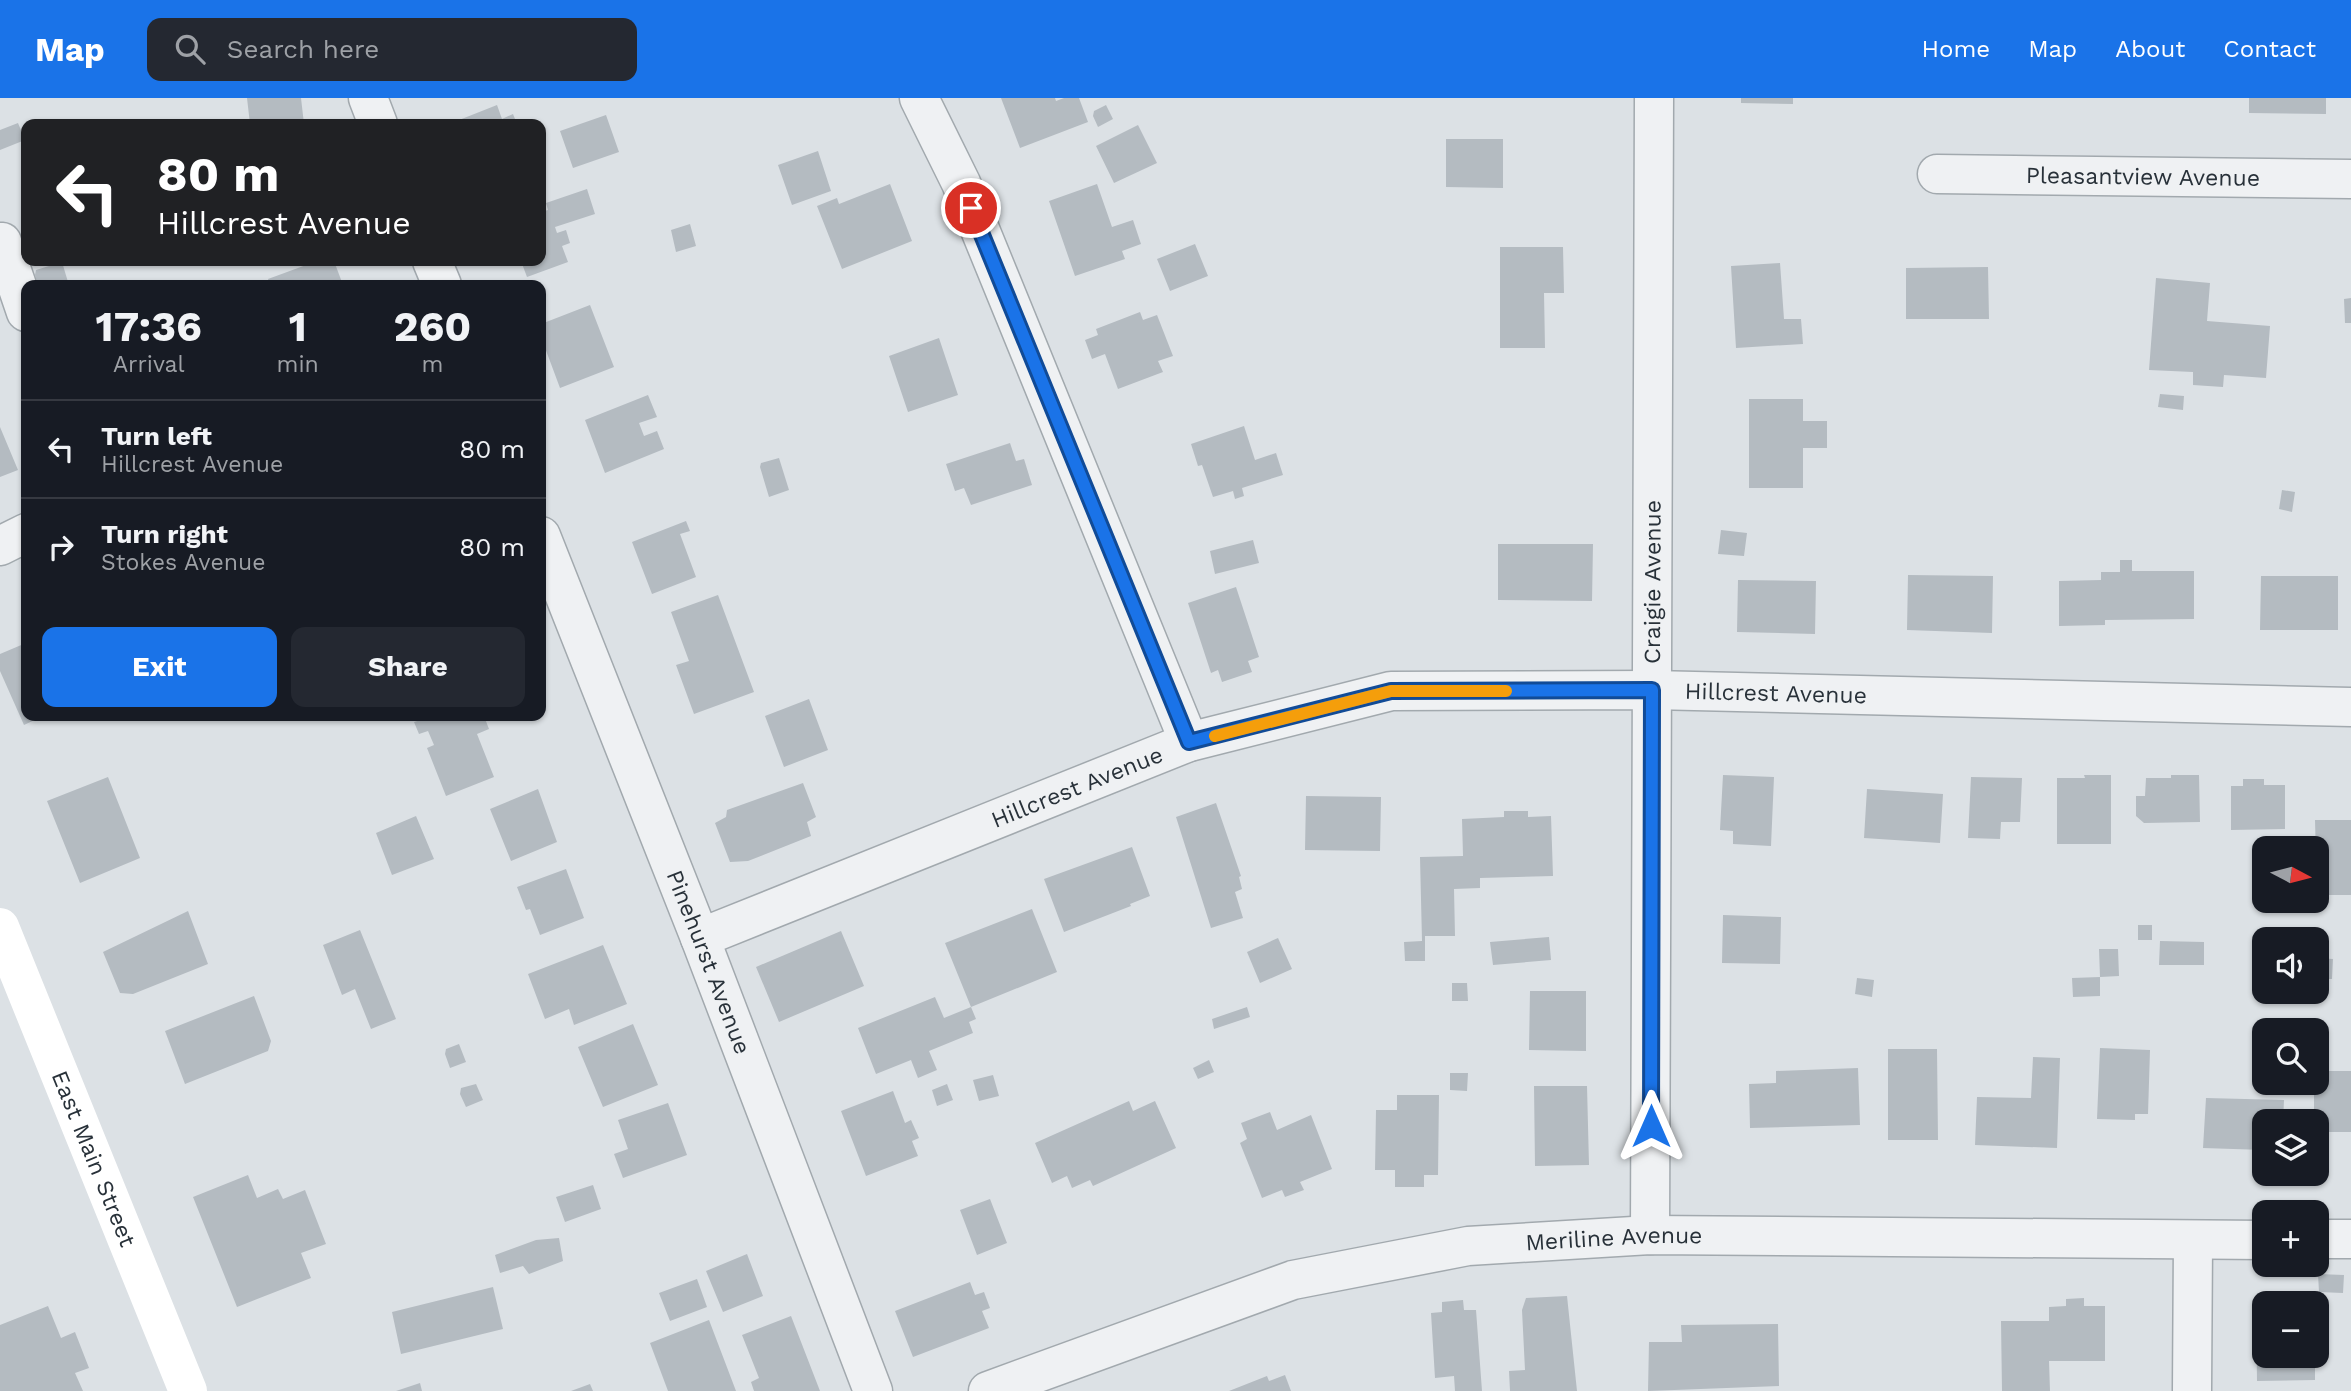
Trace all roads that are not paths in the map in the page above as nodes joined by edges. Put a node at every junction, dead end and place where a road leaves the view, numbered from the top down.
1 (368, 98) edge
2 (919, 98) edge
3 (1654, 98) edge
4 (376, 119) edge
5 (1937, 174) dead end
6 (2351, 179) edge
7 (2, 242) dead end
8 (21, 297) edge
9 (21, 536) edge
10 (0, 546) edge
11 (546, 549) edge
12 (1652, 690) junction
13 (2351, 707) edge
14 (1189, 742) junction
15 (0, 927) edge
16 (700, 938) junction
17 (1650, 1235) junction
18 (2329, 1239) edge
19 (2351, 1239) edge
20 (2252, 1240) edge
21 (2193, 1241) junction
22 (188, 1391) edge
23 (873, 1391) edge
24 (988, 1391) edge
25 (2192, 1391) edge

1 - 4 street
2 - 14 street
3 - 12 street, Craigie Avenue
5 - 6 street, Pleasantview Avenue
7 - 8 street
9 - 10 street
11 - 16 street, Pinehurst Avenue
12 - 13 street, Hillcrest Avenue
12 - 14 street, Hillcrest Avenue
12 - 17 street, Craigie Avenue
14 - 16 street, Hillcrest Avenue
15 - 22 main road, East Main Street
16 - 23 street, Pinehurst Avenue
17 - 21 street, Meriline Avenue
17 - 24 street, Meriline Avenue
18 - 19 street
20 - 21 street, Meriline Avenue
21 - 25 street

